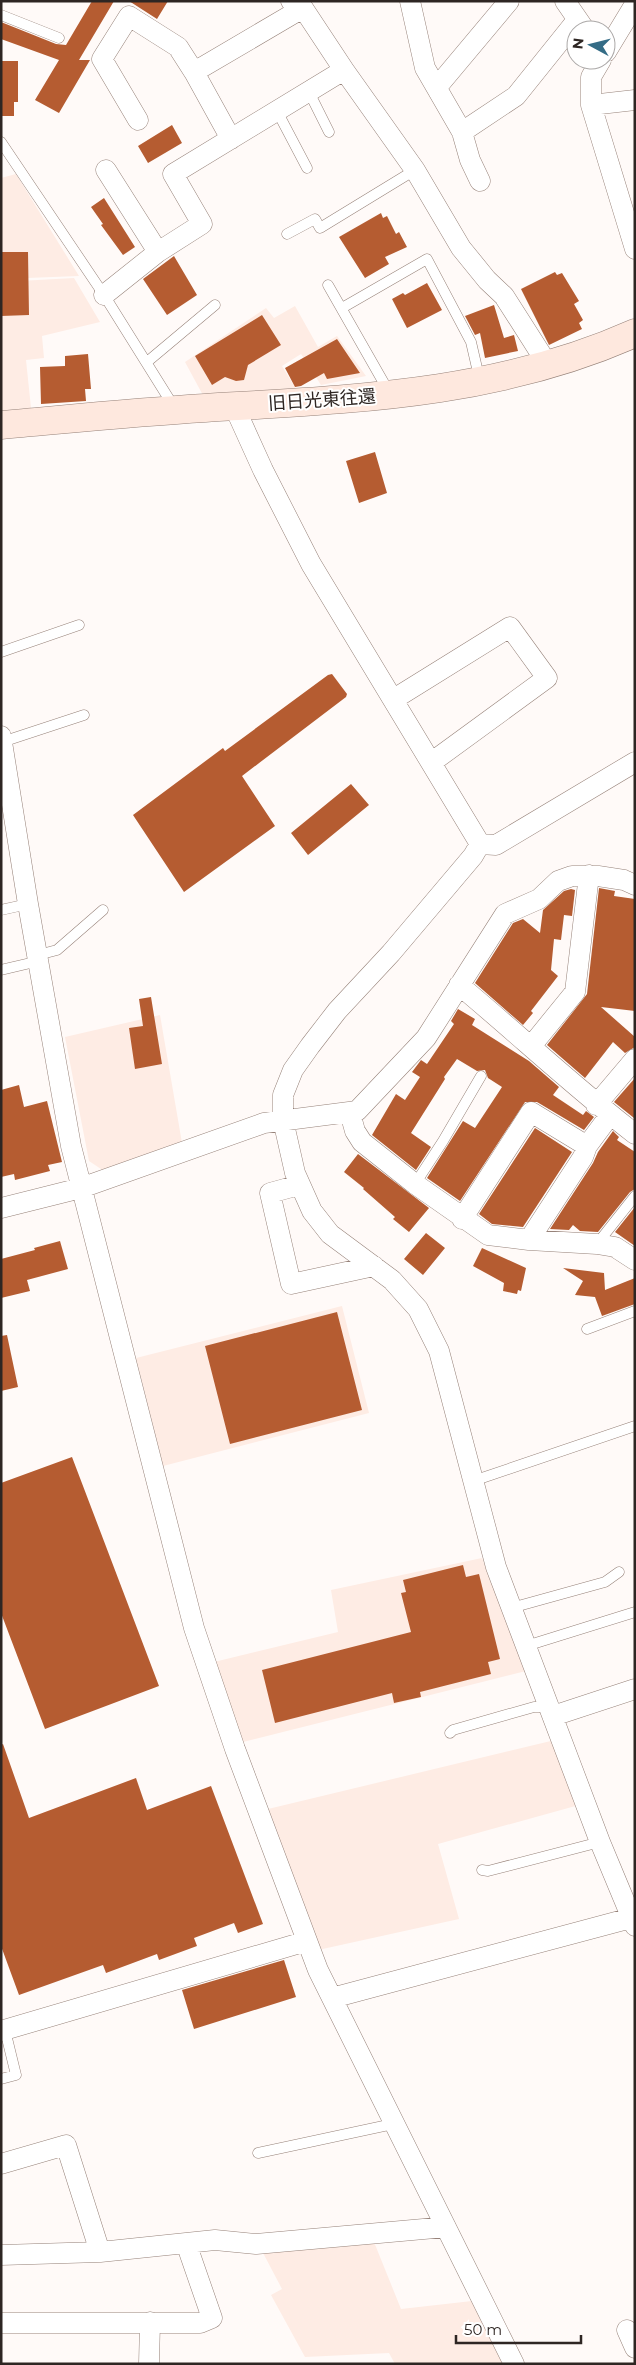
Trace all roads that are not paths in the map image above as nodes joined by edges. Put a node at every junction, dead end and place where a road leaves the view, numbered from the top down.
1 (410, 1) edge
2 (510, 1) edge
3 (565, 1) edge
4 (635, 4) edge
5 (297, 5) edge
6 (1, 15) edge
7 (578, 20) edge
8 (616, 35) edge
9 (59, 38) dead end
10 (566, 41) edge
11 (344, 70) junction
12 (595, 70) edge
13 (194, 72) junction
14 (437, 87) junction
15 (309, 92) junction
16 (635, 100) edge
17 (591, 104) junction
18 (277, 110) junction
19 (138, 120) dead end
20 (329, 132) dead end
21 (462, 132) junction
22 (230, 139) junction
23 (1, 142) edge
24 (307, 168) dead end
25 (106, 170) dead end
26 (415, 170) junction
27 (480, 181) dead end
28 (287, 234) dead end
29 (635, 249) edge
30 (158, 252) junction
31 (328, 285) dead end
32 (104, 295) junction
33 (215, 305) dead end
34 (342, 308) junction
35 (635, 333) edge
36 (147, 362) junction
37 (548, 366) junction
38 (481, 382) junction
39 (390, 395) junction
40 (234, 406) junction
41 (176, 410) junction
42 (1, 425) edge
43 (79, 625) dead end
44 (1, 652) edge
45 (394, 699) junction
46 (84, 714) dead end
47 (2, 739) edge
48 (432, 762) junction
49 (635, 762) edge
50 (3, 768) edge
51 (480, 844) junction
52 (589, 875) junction
53 (635, 885) edge
54 (28, 904) junction
55 (1, 910) edge
56 (103, 910) dead end
57 (38, 958) junction
58 (1, 970) edge
59 (460, 985) junction
60 (532, 1045) junction
61 (635, 1059) edge
62 (481, 1076) dead end
63 (603, 1110) junction
64 (350, 1113) junction
65 (282, 1120) junction
66 (635, 1134) edge
67 (587, 1146) junction
68 (415, 1184) junction
69 (299, 1185) junction
70 (81, 1188) junction
71 (635, 1196) edge
72 (1, 1208) edge
73 (462, 1218) junction
74 (529, 1240) junction
75 (597, 1244) junction
76 (635, 1260) edge
77 (374, 1266) junction
78 (635, 1312) edge
79 (587, 1329) dead end
80 (635, 1426) edge
81 (473, 1481) junction
82 (620, 1572) dead end
83 (511, 1608) junction
84 (635, 1612) edge
85 (526, 1646) junction
86 (635, 1689) edge
87 (551, 1712) junction
88 (450, 1733) dead end
89 (600, 1842) junction
90 (482, 1870) dead end
91 (633, 1920) edge
92 (307, 1941) junction
93 (332, 1998) junction
94 (3, 2030) edge
95 (1, 2079) edge
96 (393, 2124) junction
97 (258, 2153) dead end
98 (1, 2164) edge
99 (446, 2227) junction
100 (186, 2243) junction
101 (100, 2252) junction
102 (1, 2255) edge
103 (150, 2322) junction
104 (1, 2324) edge
105 (627, 2330) dead end
106 (635, 2348) edge
107 (150, 2364) edge
108 (514, 2364) edge

1 - 14 street
2 - 14 street
3 - 7 street
4 - 8 street
5 - 11 street
5 - 13 street
6 - 9 lane
10 - 21 street
11 - 15 street
11 - 26 street
12 - 17 street
13 - 19 street
13 - 22 street
14 - 21 street
15 - 18 street
15 - 20 lane
16 - 17 street
17 - 29 street
18 - 22 street
18 - 24 lane
21 - 27 street
22 - 30 street
23 - 32 lane
25 - 30 street
26 - 28 lane
26 - 37 street
30 - 32 street
31 - 34 lane
32 - 36 lane
33 - 36 lane
34 - 38 lane
34 - 39 lane
35 - 37 street, 旧日光東往還
36 - 41 lane
37 - 38 street, 旧日光東往還
38 - 39 street, 旧日光東往還
39 - 40 street, 旧日光東往還
40 - 41 street, 旧日光東往還
40 - 45 street
41 - 42 street, 旧日光東往還
43 - 44 lane
45 - 48 street
45 - 48 street
46 - 47 lane
47 - 50 street
48 - 51 street
49 - 51 street
50 - 54 street
51 - 65 street
52 - 53 street
52 - 59 street
52 - 60 street
54 - 55 lane
54 - 57 street
56 - 57 lane
57 - 58 lane
57 - 70 street
59 - 60 street
59 - 64 street
60 - 63 street
61 - 63 street
62 - 68 lane
63 - 66 street
63 - 67 street
64 - 65 street
64 - 68 street
65 - 69 street
65 - 70 street
67 - 73 street
67 - 74 street
68 - 73 street
69 - 77 street
69 - 77 street
70 - 72 street
70 - 92 street
71 - 75 lane
73 - 74 street
74 - 75 street
75 - 76 street
77 - 81 street
78 - 79 lane
80 - 81 lane
81 - 83 street
82 - 83 lane
83 - 85 street
84 - 85 lane
85 - 87 street
86 - 87 street
87 - 88 lane
87 - 89 street
89 - 90 lane
89 - 91 street
91 - 93 street
92 - 93 street
92 - 94 street
93 - 96 street
94 - 95 lane
96 - 97 lane
96 - 99 street
98 - 101 street
99 - 100 street
99 - 108 street
100 - 101 street
100 - 103 street
101 - 102 street
103 - 104 street
103 - 107 street
105 - 106 street

